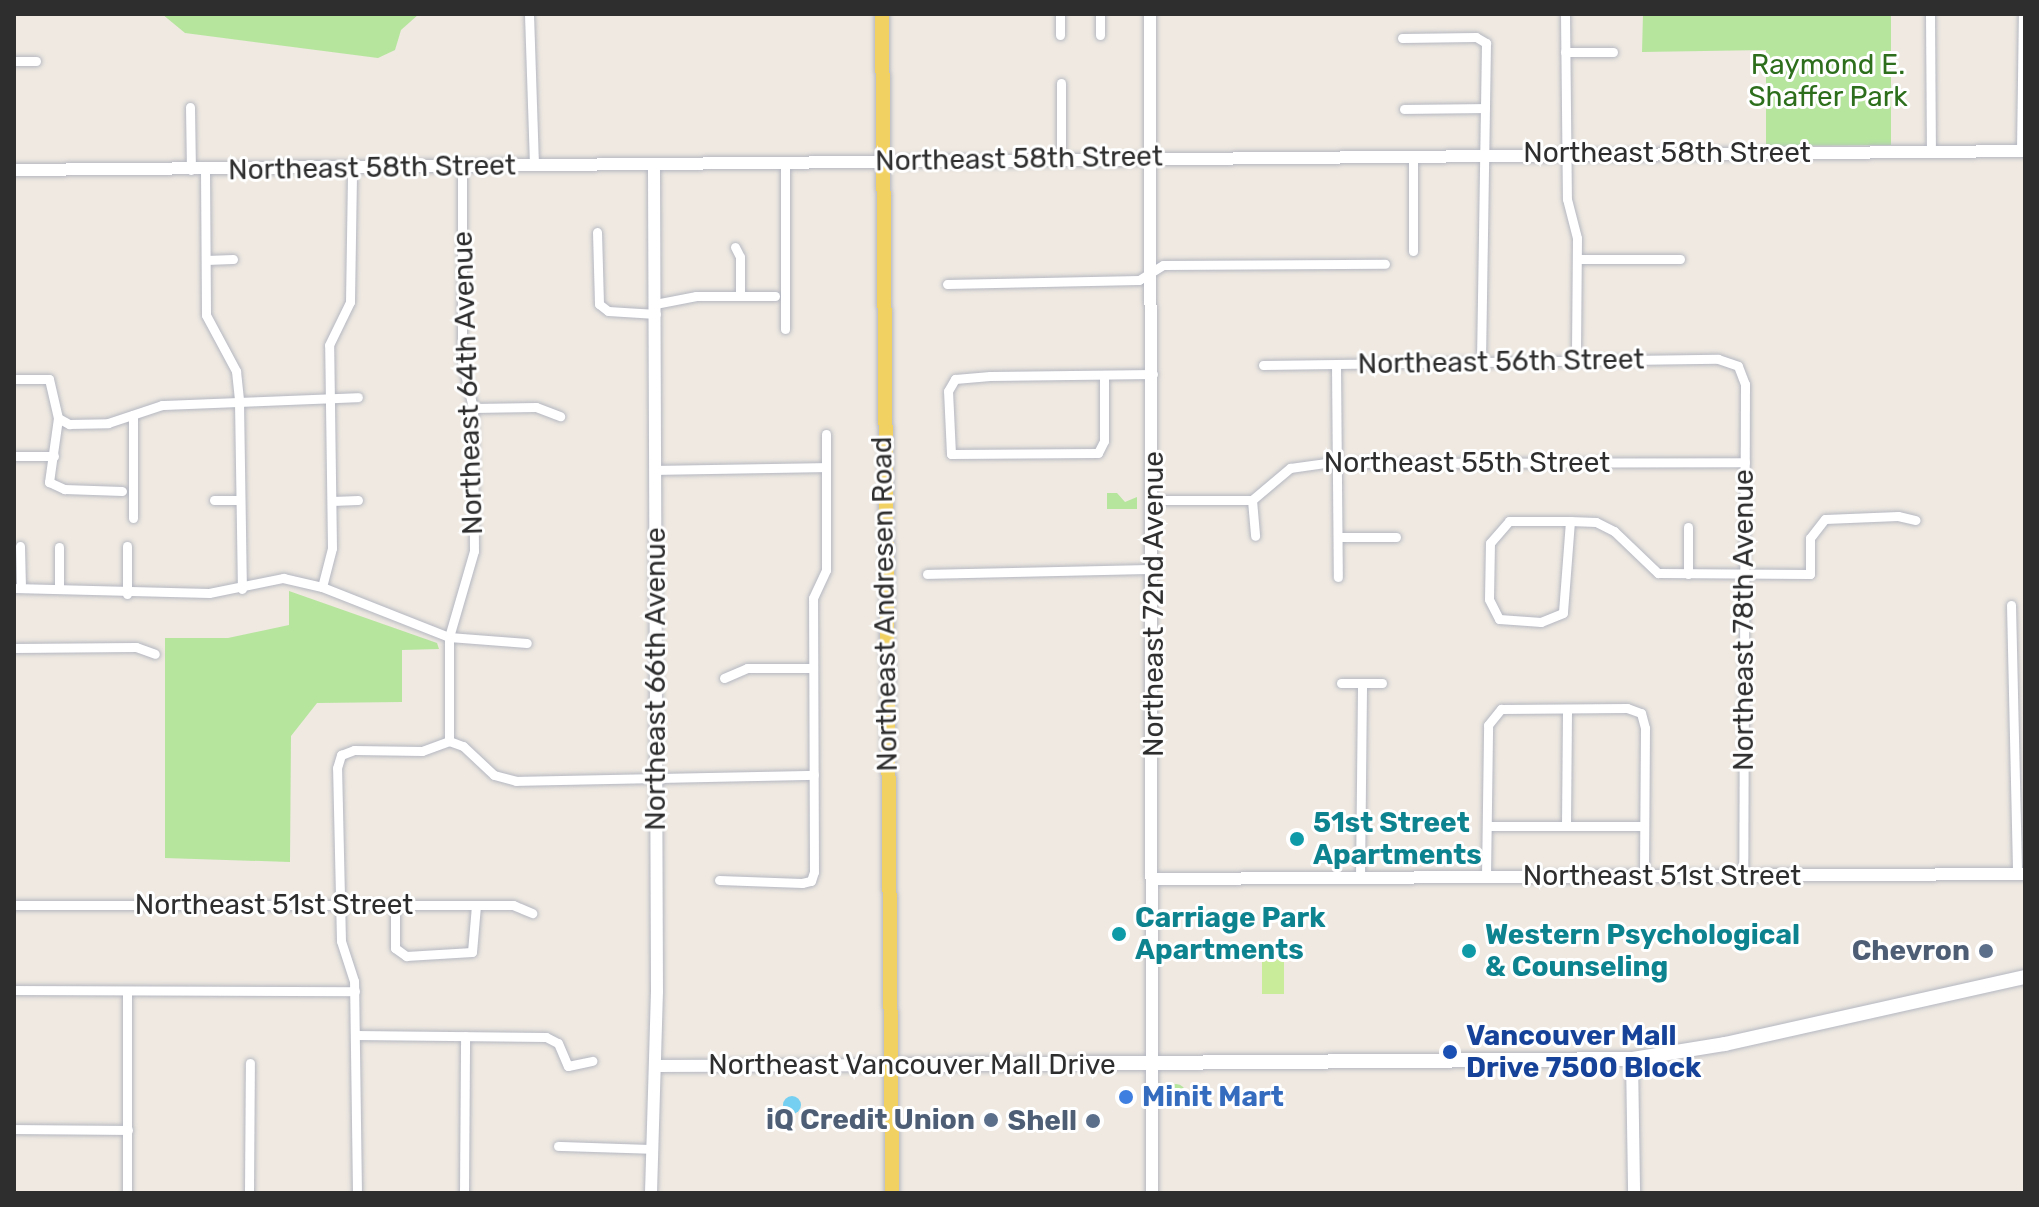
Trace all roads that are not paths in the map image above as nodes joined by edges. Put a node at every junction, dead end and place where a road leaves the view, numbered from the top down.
1 (529, 14) edge
2 (882, 14) edge
3 (1060, 14) edge
4 (1100, 14) edge
5 (1150, 14) edge
6 (1565, 14) edge
7 (1930, 14) edge
8 (2023, 14) edge
9 (1060, 35) dead end
10 (1100, 35) dead end
11 (1402, 38) dead end
12 (1565, 52) junction
13 (1613, 52) dead end
14 (14, 61) edge
15 (36, 61) dead end
16 (1061, 83) dead end
17 (190, 107) dead end
18 (1485, 108) junction
19 (1404, 109) dead end
20 (2023, 151) edge
21 (1931, 152) junction
22 (1484, 154) junction
23 (1568, 154) junction
24 (1413, 155) junction
25 (1151, 157) junction
26 (1061, 158) junction
27 (881, 162) junction
28 (785, 163) junction
29 (654, 165) junction
30 (462, 166) junction
31 (534, 166) junction
32 (352, 168) junction
33 (14, 170) edge
34 (191, 170) junction
35 (205, 170) junction
36 (597, 232) dead end
37 (735, 247) dead end
38 (1413, 251) dead end
39 (233, 259) dead end
40 (1577, 259) junction
41 (1680, 259) dead end
42 (206, 260) junction
43 (1385, 264) dead end
44 (1151, 273) junction
45 (947, 284) dead end
46 (740, 296) junction
47 (775, 296) dead end
48 (656, 309) junction
49 (785, 329) dead end
50 (1576, 360) junction
51 (1481, 361) junction
52 (1263, 365) dead end
53 (1336, 365) junction
54 (1738, 366) joint
55 (1153, 374) junction
56 (1104, 375) junction
57 (14, 379) edge
58 (358, 397) dead end
59 (331, 399) junction
60 (239, 402) junction
61 (473, 408) junction
62 (133, 415) junction
63 (560, 416) dead end
64 (58, 418) junction
65 (826, 434) dead end
66 (14, 456) edge
67 (54, 456) junction
68 (1745, 462) junction
69 (1337, 463) junction
70 (826, 467) junction
71 (656, 470) junction
72 (122, 491) dead end
73 (214, 500) dead end
74 (240, 500) junction
75 (358, 500) dead end
76 (1154, 500) junction
77 (1252, 500) junction
78 (332, 501) junction
79 (133, 518) dead end
80 (1916, 520) dead end
81 (1570, 521) junction
82 (1688, 527) dead end
83 (1255, 536) dead end
84 (1338, 537) junction
85 (1396, 537) dead end
86 (20, 546) dead end
87 (127, 546) dead end
88 (59, 547) dead end
89 (1155, 569) junction
90 (1744, 573) junction
91 (927, 574) dead end
92 (1688, 574) junction
93 (1338, 577) dead end
94 (322, 587) junction
95 (17, 588) edge
96 (59, 588) junction
97 (242, 589) junction
98 (127, 594) junction
99 (2011, 605) dead end
100 (449, 637) junction
101 (527, 643) dead end
102 (14, 648) edge
103 (155, 654) dead end
104 (813, 668) junction
105 (724, 678) dead end
106 (1341, 683) dead end
107 (1362, 683) junction
108 (1382, 683) dead end
109 (1567, 709) junction
110 (449, 741) junction
111 (814, 775) junction
112 (656, 781) junction
113 (1488, 826) junction
114 (1566, 826) junction
115 (1644, 826) junction
116 (2021, 874) edge
117 (1743, 875) junction
118 (1644, 876) junction
119 (1486, 877) junction
120 (1155, 879) junction
121 (1360, 879) junction
122 (719, 880) dead end
123 (14, 905) edge
124 (340, 905) junction
125 (395, 905) junction
126 (476, 905) junction
127 (532, 913) dead end
128 (2025, 977) edge
129 (14, 990) edge
130 (355, 991) junction
131 (127, 993) junction
132 (355, 1035) junction
133 (465, 1036) junction
134 (1632, 1059) junction
135 (592, 1061) dead end
136 (250, 1063) dead end
137 (1152, 1064) junction
138 (892, 1065) junction
139 (655, 1066) junction
140 (14, 1129) edge
141 (128, 1130) junction
142 (558, 1146) dead end
143 (653, 1149) junction
144 (127, 1193) edge
145 (249, 1193) edge
146 (357, 1193) edge
147 (464, 1193) edge
148 (651, 1193) edge
149 (892, 1193) edge
150 (1152, 1193) edge
151 (1634, 1193) edge

1 - 31 street
2 - 27 main road, Northeast Andresen Road
3 - 9 street
4 - 10 street
5 - 25 street, Northeast 72nd Avenue
6 - 12 street
7 - 21 street
8 - 20 street
11 - 18 street
12 - 13 street
12 - 23 street
14 - 15 street
16 - 26 street
17 - 34 street
18 - 19 street
18 - 22 street
20 - 21 street, Northeast 58th Street
21 - 23 street, Northeast 58th Street
22 - 23 street, Northeast 58th Street
22 - 24 street, Northeast 58th Street
22 - 51 street
23 - 40 street
24 - 25 street, Northeast 58th Street
24 - 38 street
25 - 26 street, Northeast 58th Street
25 - 44 street, Northeast 72nd Avenue
26 - 27 street, Northeast 58th Street
27 - 28 street, Northeast 58th Street
27 - 138 main road, Northeast Andresen Road
28 - 29 street, Northeast 58th Street
28 - 49 street
29 - 31 street, Northeast 58th Street
29 - 48 street, Northeast 66th Avenue
30 - 31 street, Northeast 58th Street
30 - 32 street, Northeast 58th Street
30 - 61 street, Northeast 64th Avenue
32 - 35 street, Northeast 58th Street
32 - 59 street
33 - 34 street, Northeast 58th Street
34 - 35 street, Northeast 58th Street
35 - 42 street
36 - 48 street
37 - 46 street
39 - 42 street
40 - 41 street
40 - 50 street
42 - 60 street
43 - 44 street
44 - 45 street
44 - 55 street, Northeast 72nd Avenue
46 - 47 street
46 - 48 street
48 - 71 street, Northeast 66th Avenue
50 - 51 street, Northeast 56th Street
50 - 54 street, Northeast 56th Street
51 - 53 street, Northeast 56th Street
52 - 53 street, Northeast 56th Street
53 - 69 street
54 - 68 street, Northeast 78th Avenue
55 - 56 street
55 - 76 street, Northeast 72nd Avenue
56 - 56 street
57 - 64 street
58 - 59 street
59 - 60 street
59 - 78 street
60 - 62 street
60 - 74 street
61 - 63 street
61 - 100 street, Northeast 64th Avenue
62 - 64 street
62 - 79 street
64 - 67 street
65 - 70 street
66 - 67 street
67 - 72 street
68 - 69 street, Northeast 55th Street
68 - 90 street, Northeast 78th Avenue
69 - 77 street, Northeast 55th Street
69 - 84 street
70 - 71 street
70 - 104 street
71 - 112 street, Northeast 66th Avenue
73 - 74 street
74 - 97 street
75 - 78 street
76 - 77 street
76 - 89 street, Northeast 72nd Avenue
77 - 83 street
78 - 94 street
80 - 90 street
81 - 81 street
81 - 92 street
82 - 92 street
84 - 85 street
84 - 93 street
86 - 95 street
87 - 98 street
88 - 96 street
89 - 91 street
89 - 120 street, Northeast 72nd Avenue
90 - 92 street
90 - 117 street, Northeast 78th Avenue
94 - 97 street
94 - 100 street
95 - 96 street
96 - 98 street
97 - 98 street
99 - 116 street
100 - 101 street
100 - 110 street, Northeast 64th Avenue
102 - 103 street
104 - 105 street
104 - 111 street
106 - 107 street
107 - 108 street
107 - 121 street
109 - 113 street
109 - 114 street
109 - 115 street
110 - 112 street
110 - 124 street
111 - 112 street
111 - 122 street
112 - 139 street, Northeast 66th Avenue
113 - 114 street
113 - 119 street
114 - 115 street
115 - 118 street
116 - 117 street, Northeast 51st Street
117 - 118 street, Northeast 51st Street
118 - 119 street, Northeast 51st Street
119 - 121 street, Northeast 51st Street
120 - 121 street, Northeast 51st Street
120 - 137 street, Northeast 72nd Avenue
123 - 124 street, Northeast 51st Street
124 - 125 street, Northeast 51st Street
124 - 130 street
125 - 126 street, Northeast 51st Street
125 - 126 street
126 - 127 street, Northeast 51st Street
128 - 134 main road, Northeast Vancouver Mall Drive
129 - 131 street
130 - 131 street
130 - 132 street
131 - 141 street
132 - 133 street
132 - 146 street
133 - 135 street
133 - 147 street
134 - 137 main road, Northeast Vancouver Mall Drive
134 - 151 street
136 - 145 street
137 - 138 main road, Northeast Vancouver Mall Drive
137 - 150 street, Northeast 72nd Avenue
138 - 139 street, Northeast Vancouver Mall Drive
138 - 149 main road, Northeast Andresen Road
139 - 143 street, Northeast 66th Avenue
140 - 141 street
141 - 144 street
142 - 143 street
143 - 148 street, Northeast 66th Avenue

